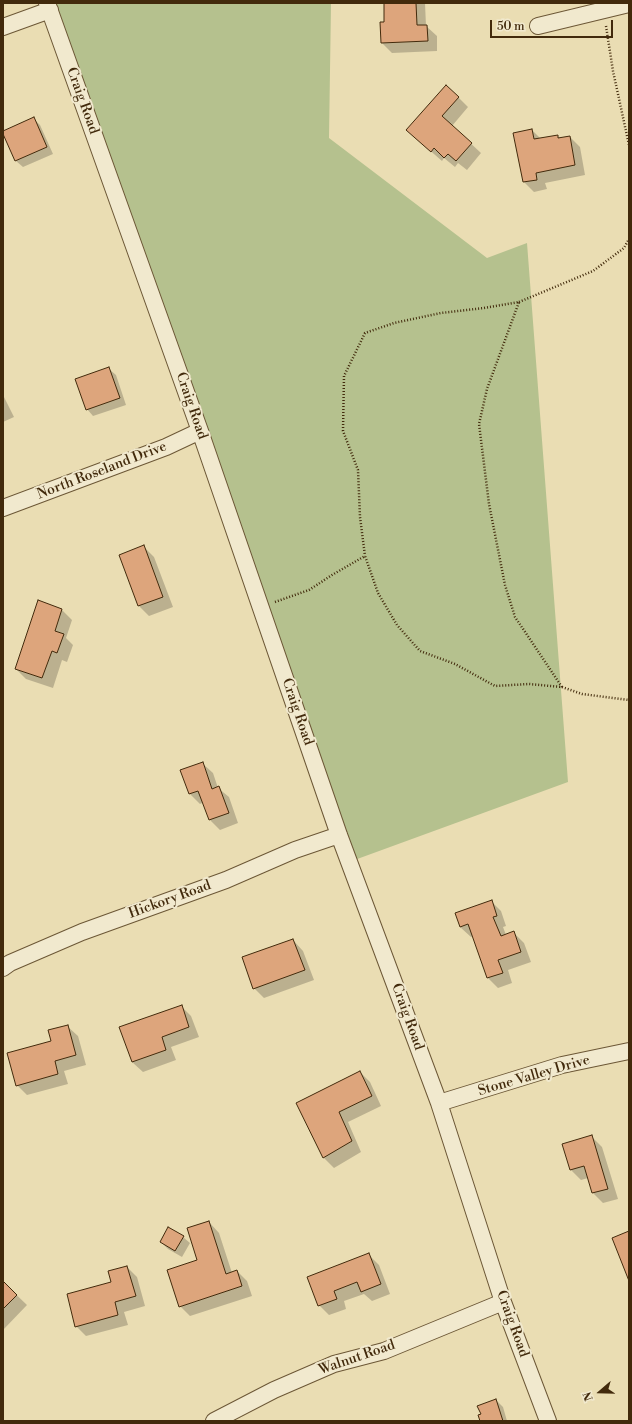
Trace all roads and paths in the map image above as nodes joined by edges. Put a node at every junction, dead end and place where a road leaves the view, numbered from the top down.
1 (629, 4) edge
2 (49, 6) edge
3 (603, 11) junction
4 (538, 26) dead end
5 (3, 27) edge
6 (629, 145) edge
7 (629, 239) edge
8 (519, 302) junction
9 (200, 431) junction
10 (3, 508) edge
11 (365, 556) junction
12 (260, 607) junction
13 (562, 687) junction
14 (629, 700) edge
15 (339, 835) junction
16 (3, 968) edge
17 (629, 1051) edge
18 (439, 1104) junction
19 (503, 1302) junction
20 (214, 1421) edge
21 (548, 1421) edge

1 - 3 street
2 - 5 street
2 - 9 street, Craig Road
3 - 4 street
3 - 6 path
7 - 8 path
8 - 11 path
8 - 13 path
9 - 10 street, North Roseland Drive
9 - 12 street, Craig Road
11 - 12 path
11 - 13 path
12 - 15 street, Craig Road
13 - 14 path
15 - 16 street, Hickory Road
15 - 18 street, Craig Road
17 - 18 street, Stone Valley Drive
18 - 19 street, Craig Road
19 - 20 street, Walnut Road
19 - 21 street, Craig Road

